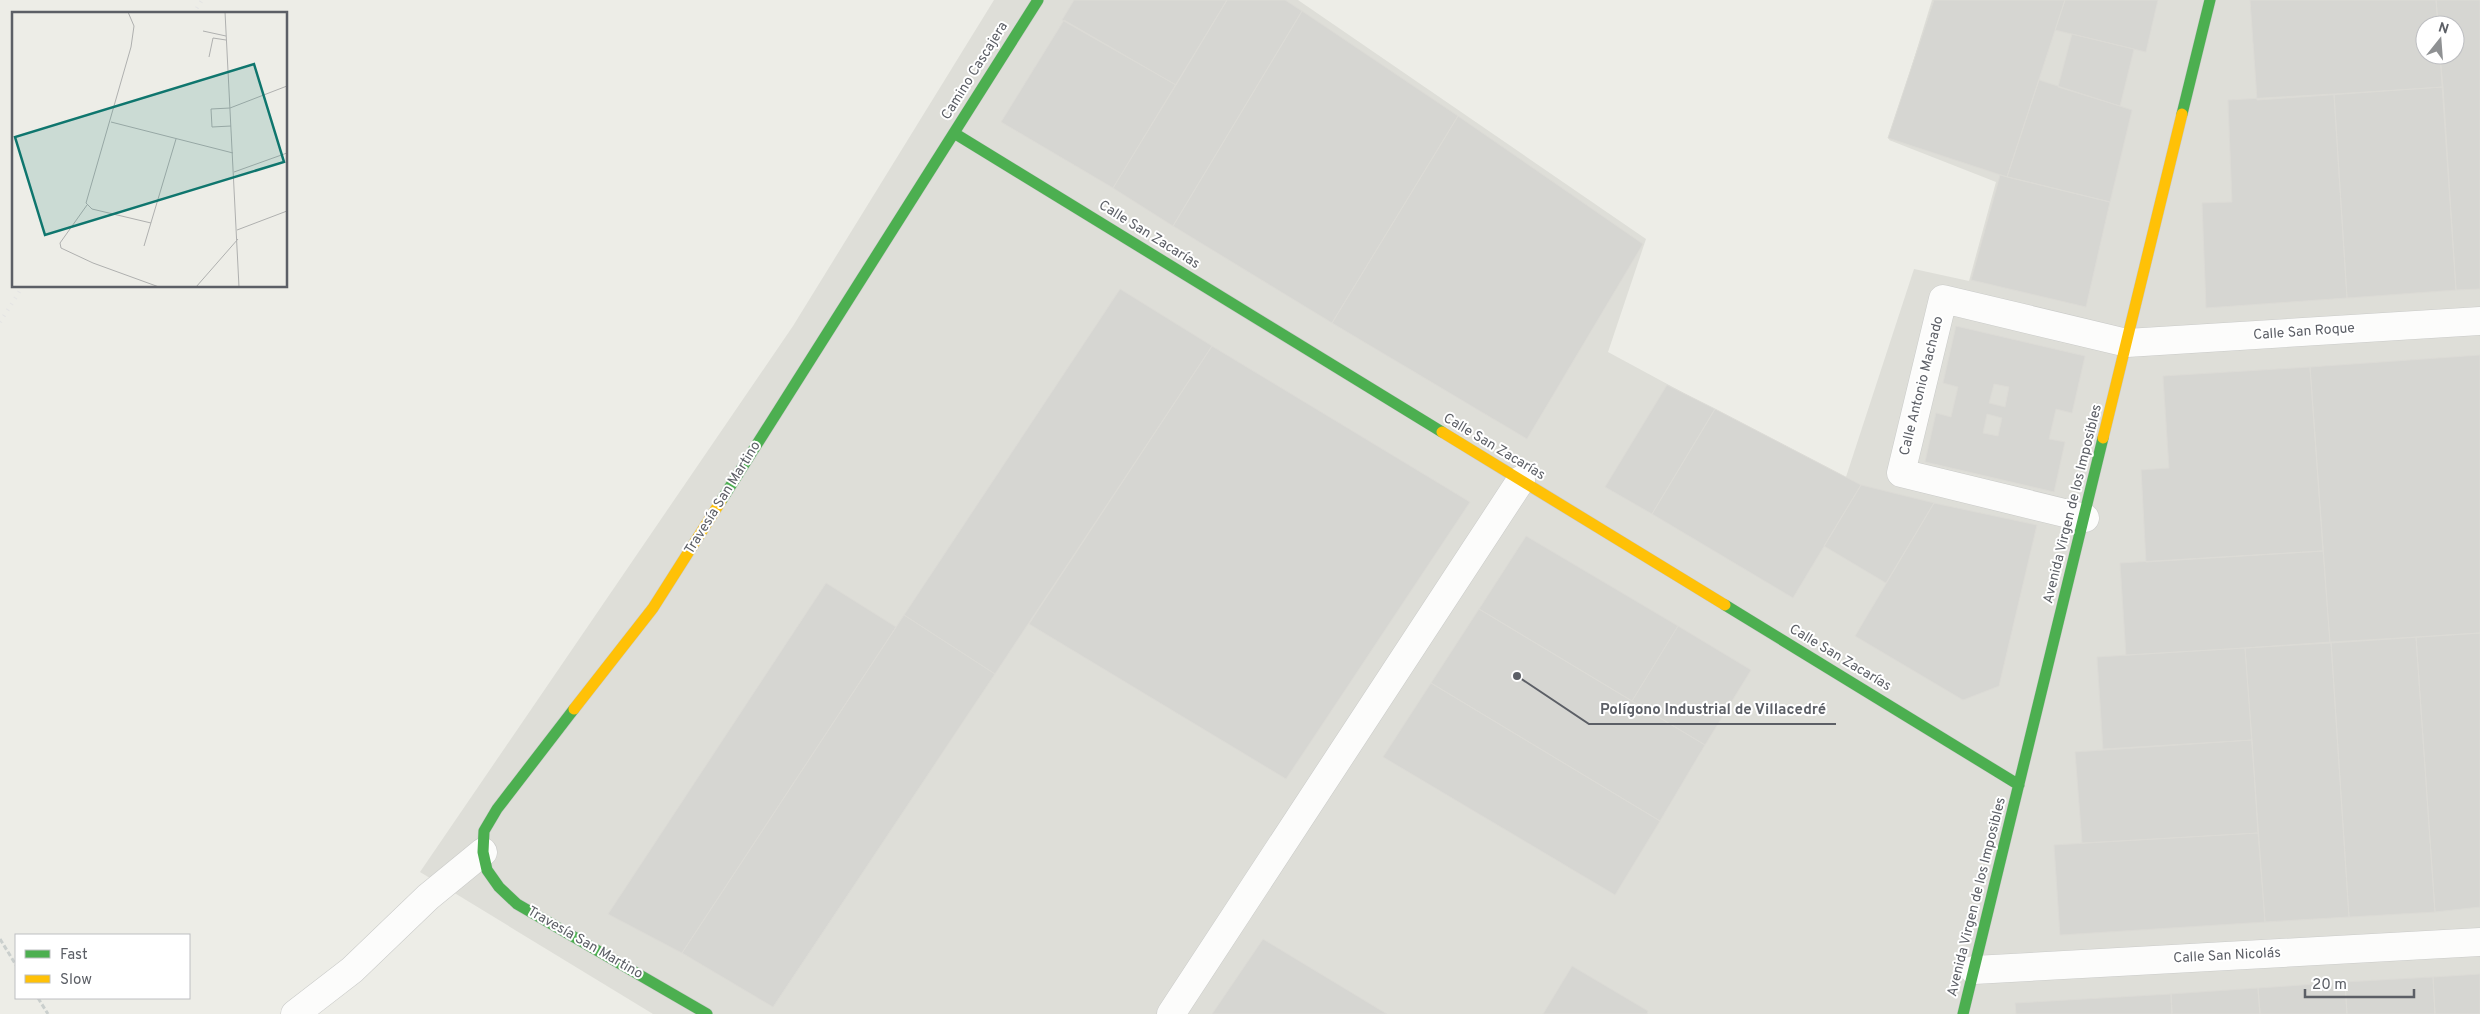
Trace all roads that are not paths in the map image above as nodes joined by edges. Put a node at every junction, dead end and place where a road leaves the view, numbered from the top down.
1 (1038, 0) edge
2 (2210, 0) edge
3 (954, 133) junction
4 (2480, 321) edge
5 (2127, 343) junction
6 (1520, 480) junction
7 (2085, 518) junction
8 (2019, 786) junction
9 (483, 852) junction
10 (2480, 942) edge
11 (1974, 970) junction
12 (295, 1014) edge
13 (707, 1014) edge
14 (1171, 1014) edge
15 (1964, 1014) edge

1 - 3 street, Camino Cascajera
2 - 5 street, Avenida Virgen de los Imposibles
3 - 6 street, Calle San Zacarías
3 - 9 street, Travesía San Martino
4 - 5 street, Calle San Roque
5 - 7 street, Avenida Virgen de los Imposibles
5 - 7 street, Calle Antonio Machado
6 - 8 street, Calle San Zacarías
6 - 14 street
7 - 8 street, Avenida Virgen de los Imposibles
8 - 11 street, Avenida Virgen de los Imposibles
9 - 12 street
9 - 13 street, Travesía San Martino
10 - 11 street, Calle San Nicolás
11 - 15 street, Avenida Virgen de los Imposibles

